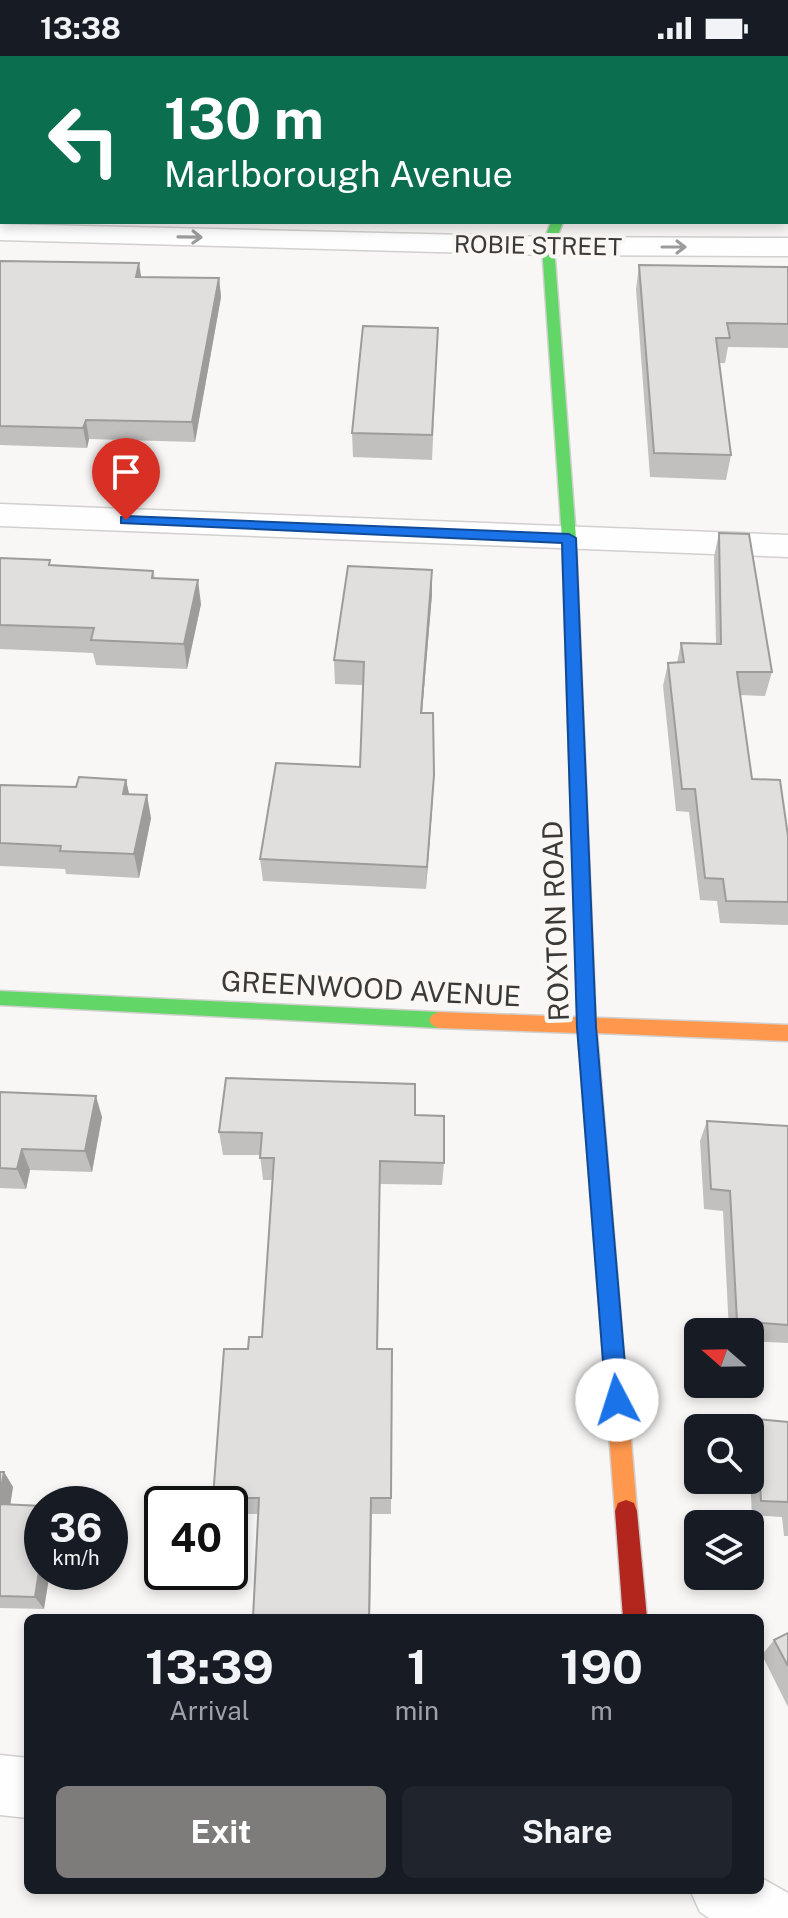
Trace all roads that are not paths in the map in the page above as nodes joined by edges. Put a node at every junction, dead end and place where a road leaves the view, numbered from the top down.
1 (0, 232) edge
2 (552, 234) edge
3 (788, 247) edge
4 (0, 515) edge
5 (569, 538) junction
6 (788, 546) edge
7 (0, 998) edge
8 (587, 1027) junction
9 (788, 1033) edge
10 (635, 1614) edge
11 (0, 1785) edge
12 (24, 1788) edge
13 (729, 1894) edge
14 (770, 1918) edge

1 -> 2 street, ROBIE STREET
2 -> 3 street, ROBIE STREET
2 - 5 street, ROXTON ROAD
4 - 5 street
5 - 6 street
5 - 8 street, ROXTON ROAD
7 - 8 street, GREENWOOD AVENUE
8 - 9 street, GREENWOOD AVENUE
8 - 10 street, ROXTON ROAD
11 - 12 street
13 - 14 street

